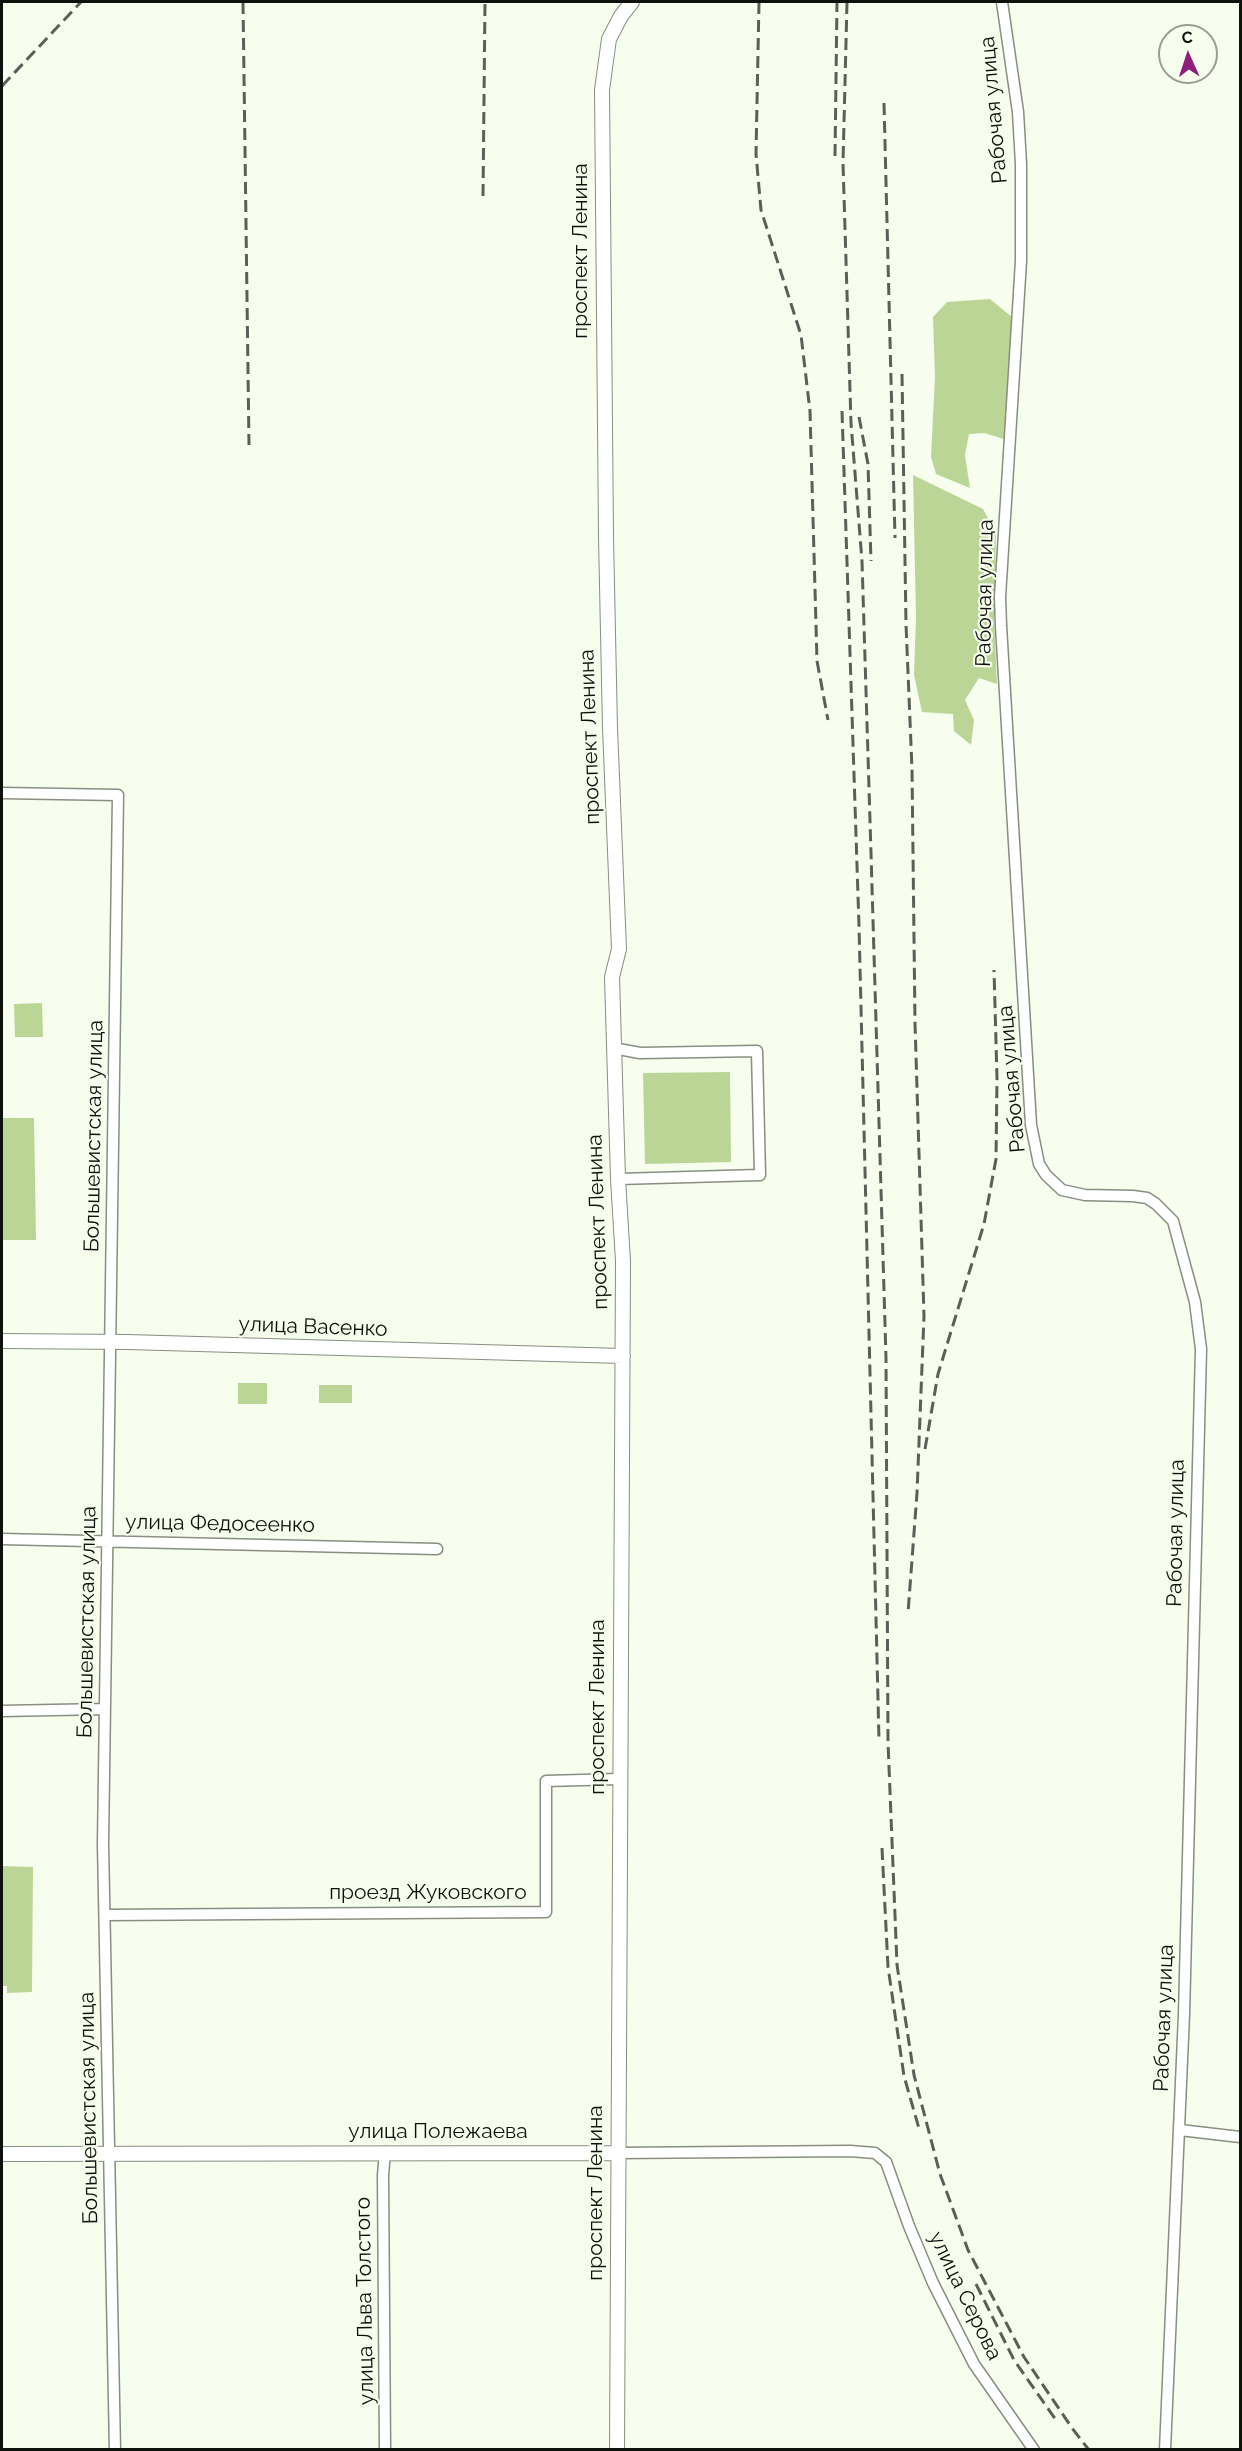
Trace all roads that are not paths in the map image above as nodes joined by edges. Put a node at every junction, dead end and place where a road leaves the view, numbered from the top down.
1 (632, 2) edge
2 (1002, 2) edge
3 (2, 793) edge
4 (614, 1048) junction
5 (618, 1179) junction
6 (2, 1341) edge
7 (110, 1342) junction
8 (623, 1356) junction
9 (2, 1539) edge
10 (108, 1542) junction
11 (437, 1549) dead end
12 (105, 1709) junction
13 (2, 1711) edge
14 (619, 1779) junction
15 (105, 1915) junction
16 (1180, 2130) junction
17 (1240, 2137) edge
18 (385, 2152) junction
19 (617, 2153) junction
20 (875, 2153) joint
21 (2, 2154) edge
22 (110, 2154) junction
23 (115, 2450) edge
24 (385, 2450) edge
25 (617, 2450) edge
26 (1034, 2450) edge
27 (1165, 2450) edge

1 - 4 main road, проспект Ленина
2 - 16 street, Рабочая улица
3 - 7 street, Большевистская улица
4 - 5 main road, проспект Ленина
4 - 5 street
5 - 8 main road, проспект Ленина
6 - 7 main road, улица Васенко
7 - 8 main road, улица Васенко
7 - 10 street, Большевистская улица
8 - 14 main road, проспект Ленина
9 - 10 street, улица Федосеенко
10 - 11 street, улица Федосеенко
10 - 12 street, Большевистская улица
12 - 13 street
12 - 15 street, Большевистская улица
14 - 15 street, проезд Жуковского
14 - 19 main road, проспект Ленина
15 - 22 street, Большевистская улица
16 - 17 street
16 - 27 street, Рабочая улица
18 - 19 main road, улица Полежаева
18 - 22 main road, улица Полежаева
18 - 24 street, улица Льва Толстого
19 - 20 street, улица Полежаева
19 - 25 main road, проспект Ленина
20 - 26 street, улица Серова
21 - 22 main road, улица Полежаева
22 - 23 street, Большевистская улица

